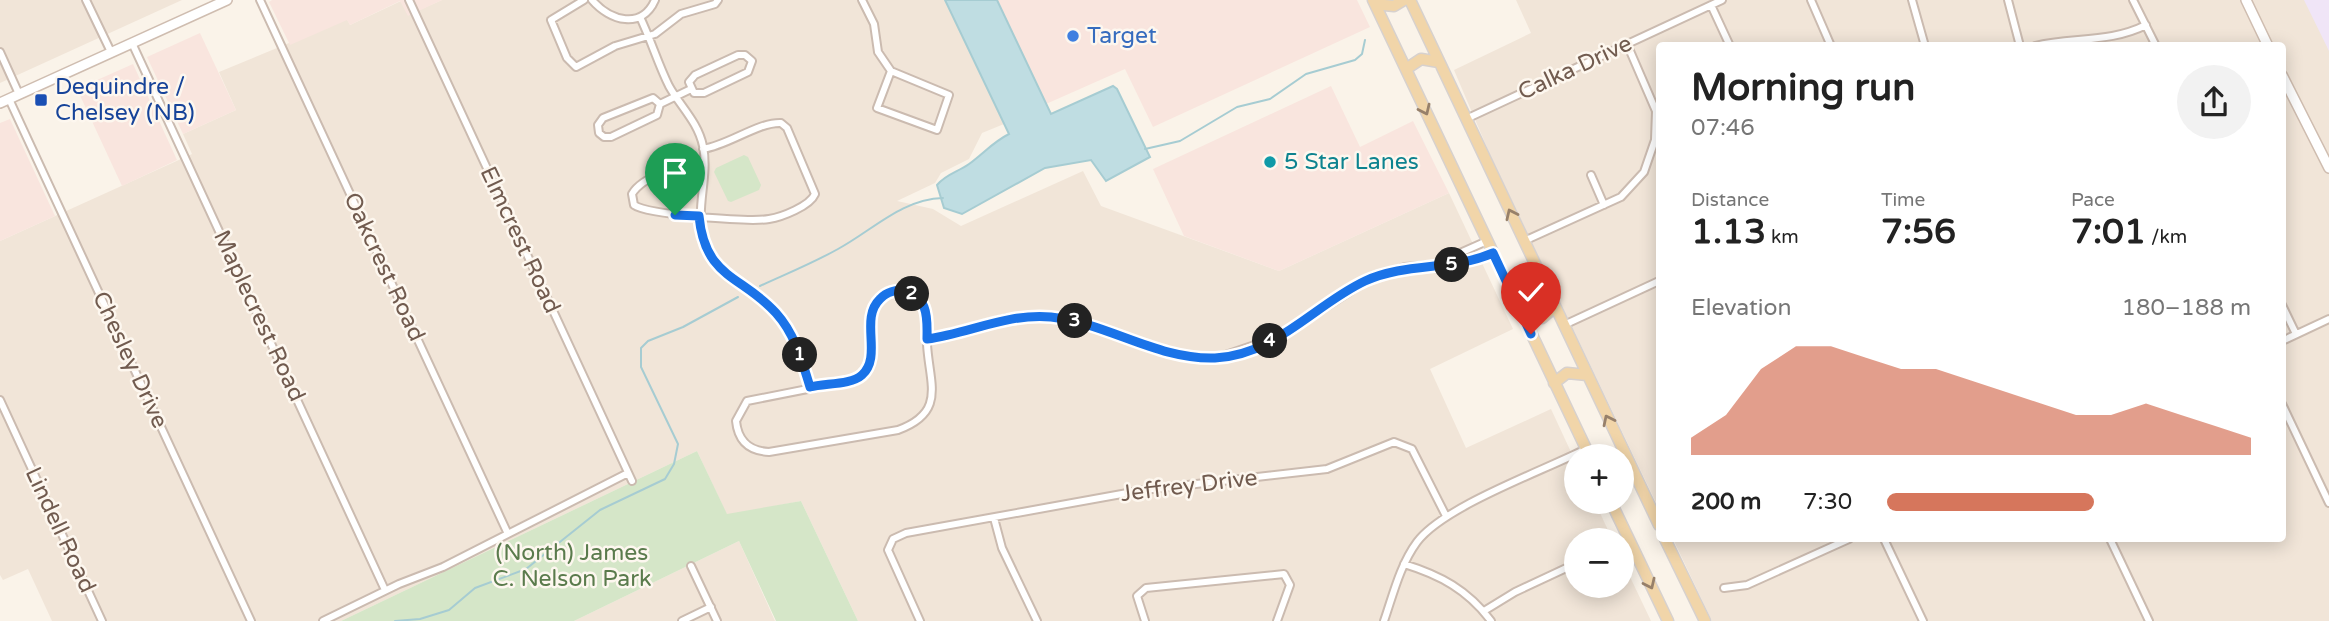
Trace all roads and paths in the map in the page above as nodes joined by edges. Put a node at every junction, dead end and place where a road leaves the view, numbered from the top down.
1 (86, 0) edge
2 (227, 0) edge
3 (260, 0) edge
4 (409, 0) edge
5 (584, 0) edge
6 (592, 0) edge
7 (655, 0) edge
8 (718, 0) edge
9 (862, 0) edge
10 (1404, 0) edge
11 (1410, 0) edge
12 (1722, 0) edge
13 (1811, 0) edge
14 (1912, 0) edge
15 (2008, 0) edge
16 (2133, 0) edge
17 (2246, 0) edge
18 (1374, 2) edge
19 (205, 5) edge
20 (1711, 5) junction
21 (640, 17) junction
22 (2146, 25) junction
23 (649, 36) junction
24 (1728, 42) edge
25 (1828, 42) edge
26 (1923, 42) edge
27 (2019, 42) edge
28 (2053, 42) edge
29 (2154, 42) edge
30 (2266, 42) edge
31 (132, 43) junction
32 (1627, 44) junction
33 (0, 52) edge
34 (111, 52) junction
35 (1439, 62) junction
36 (1406, 69) junction
37 (891, 71) junction
38 (2286, 83) edge
39 (691, 89) junction
40 (19, 94) junction
41 (675, 96) junction
42 (5, 101) edge
43 (660, 104) junction
44 (1466, 119) junction
45 (1656, 122) edge
46 (1656, 132) edge
47 (703, 149) junction
48 (704, 163) junction
49 (2329, 168) edge
50 (1591, 175) dead end
51 (1604, 205) junction
52 (699, 216) junction
53 (1487, 241) junction
54 (1524, 241) junction
55 (1493, 253) junction
56 (1454, 257) junction
57 (1433, 265) junction
58 (1456, 265) junction
59 (1656, 282) edge
60 (1555, 307) junction
61 (2286, 313) edge
62 (1523, 317) junction
63 (2329, 319) edge
64 (1563, 325) junction
65 (2296, 334) junction
66 (927, 339) junction
67 (2286, 339) edge
68 (1587, 376) junction
69 (1554, 383) junction
70 (810, 387) junction
71 (0, 400) edge
72 (2286, 412) edge
73 (1584, 444) edge
74 (1564, 464) edge
75 (628, 473) junction
76 (632, 481) dead end
77 (2329, 503) edge
78 (1617, 514) edge
79 (1446, 516) junction
80 (994, 518) junction
81 (1656, 520) edge
82 (508, 534) junction
83 (1666, 542) edge
84 (1836, 542) edge
85 (1885, 542) edge
86 (2111, 542) edge
87 (1404, 564) junction
88 (691, 566) dead end
89 (1564, 569) edge
90 (1724, 588) dead end
91 (385, 590) junction
92 (711, 607) junction
93 (1484, 611) junction
94 (102, 621) edge
95 (251, 621) edge
96 (323, 621) edge
97 (682, 621) edge
98 (717, 621) edge
99 (920, 621) edge
100 (1037, 621) edge
101 (1145, 621) edge
102 (1277, 621) edge
103 (1384, 621) edge
104 (1491, 621) edge
105 (1668, 621) edge
106 (1704, 621) edge
107 (1923, 621) edge
108 (2149, 621) edge

1 - 34 street
2 - 19 main road
3 - 82 street, Oakcrest Road
4 - 75 street, Elmcrest Road
5 - 23 street
6 - 21 street
7 - 21 street
8 - 23 street
9 - 37 street
10 - 18 main road
11 - 35 main road
12 - 20 street, Calka Drive
13 - 25 street
14 - 26 street
15 - 27 street
16 - 22 street
17 - 30 main road
18 - 36 main road
19 - 31 main road
20 - 24 street
20 - 32 street, Calka Drive
21 - 23 street
22 - 28 street
22 - 29 street
23 - 41 street
31 - 34 main road
31 - 91 street, Maplecrest Road
32 - 44 street, Calka Drive
32 - 45 street
33 - 40 street
34 - 40 main road
35 - 36 main road
35 - 44 main road
36 -> 53 main road
37 - 37 street
38 - 49 main road
39 - 39 street
39 - 41 street
40 - 42 main road
41 - 43 street
41 - 47 street
42 - 95 street, Chesley Drive
43 - 43 street
54 -> 44 main road
46 - 51 street
47 - 48 street
47 - 52 street
48 - 52 street
48 - 52 street
50 - 51 street
51 - 54 street
52 - 70 street
53 - 55 main road
53 - 56 street
54 - 60 main road
55 - 58 street
55 - 62 main road
56 - 57 street
56 - 58 street
57 - 58 street
57 - 66 street
59 - 64 street
60 - 62 main road
60 - 64 main road
61 - 65 street
62 - 69 main road
63 - 65 street
64 - 68 main road
65 - 67 street
66 - 70 street
66 - 70 street
68 - 69 main road
81 -> 68 main road
69 - 73 main road
71 - 94 street, Lindell Road
72 - 77 street
74 - 79 street
75 - 76 street, Elmcrest Road
75 - 82 street
78 -> 105 main road
79 - 80 street, Jeffrey Drive
79 - 87 street
80 - 99 street, Jeffrey Drive
80 - 100 street
82 - 91 street
83 - 106 main road
84 - 90 street
85 - 107 street
86 - 108 street
87 - 93 street
87 - 103 street
88 - 92 street
89 - 93 street
91 - 96 street
92 - 97 street
92 - 98 street
93 - 104 street
101 - 102 street

